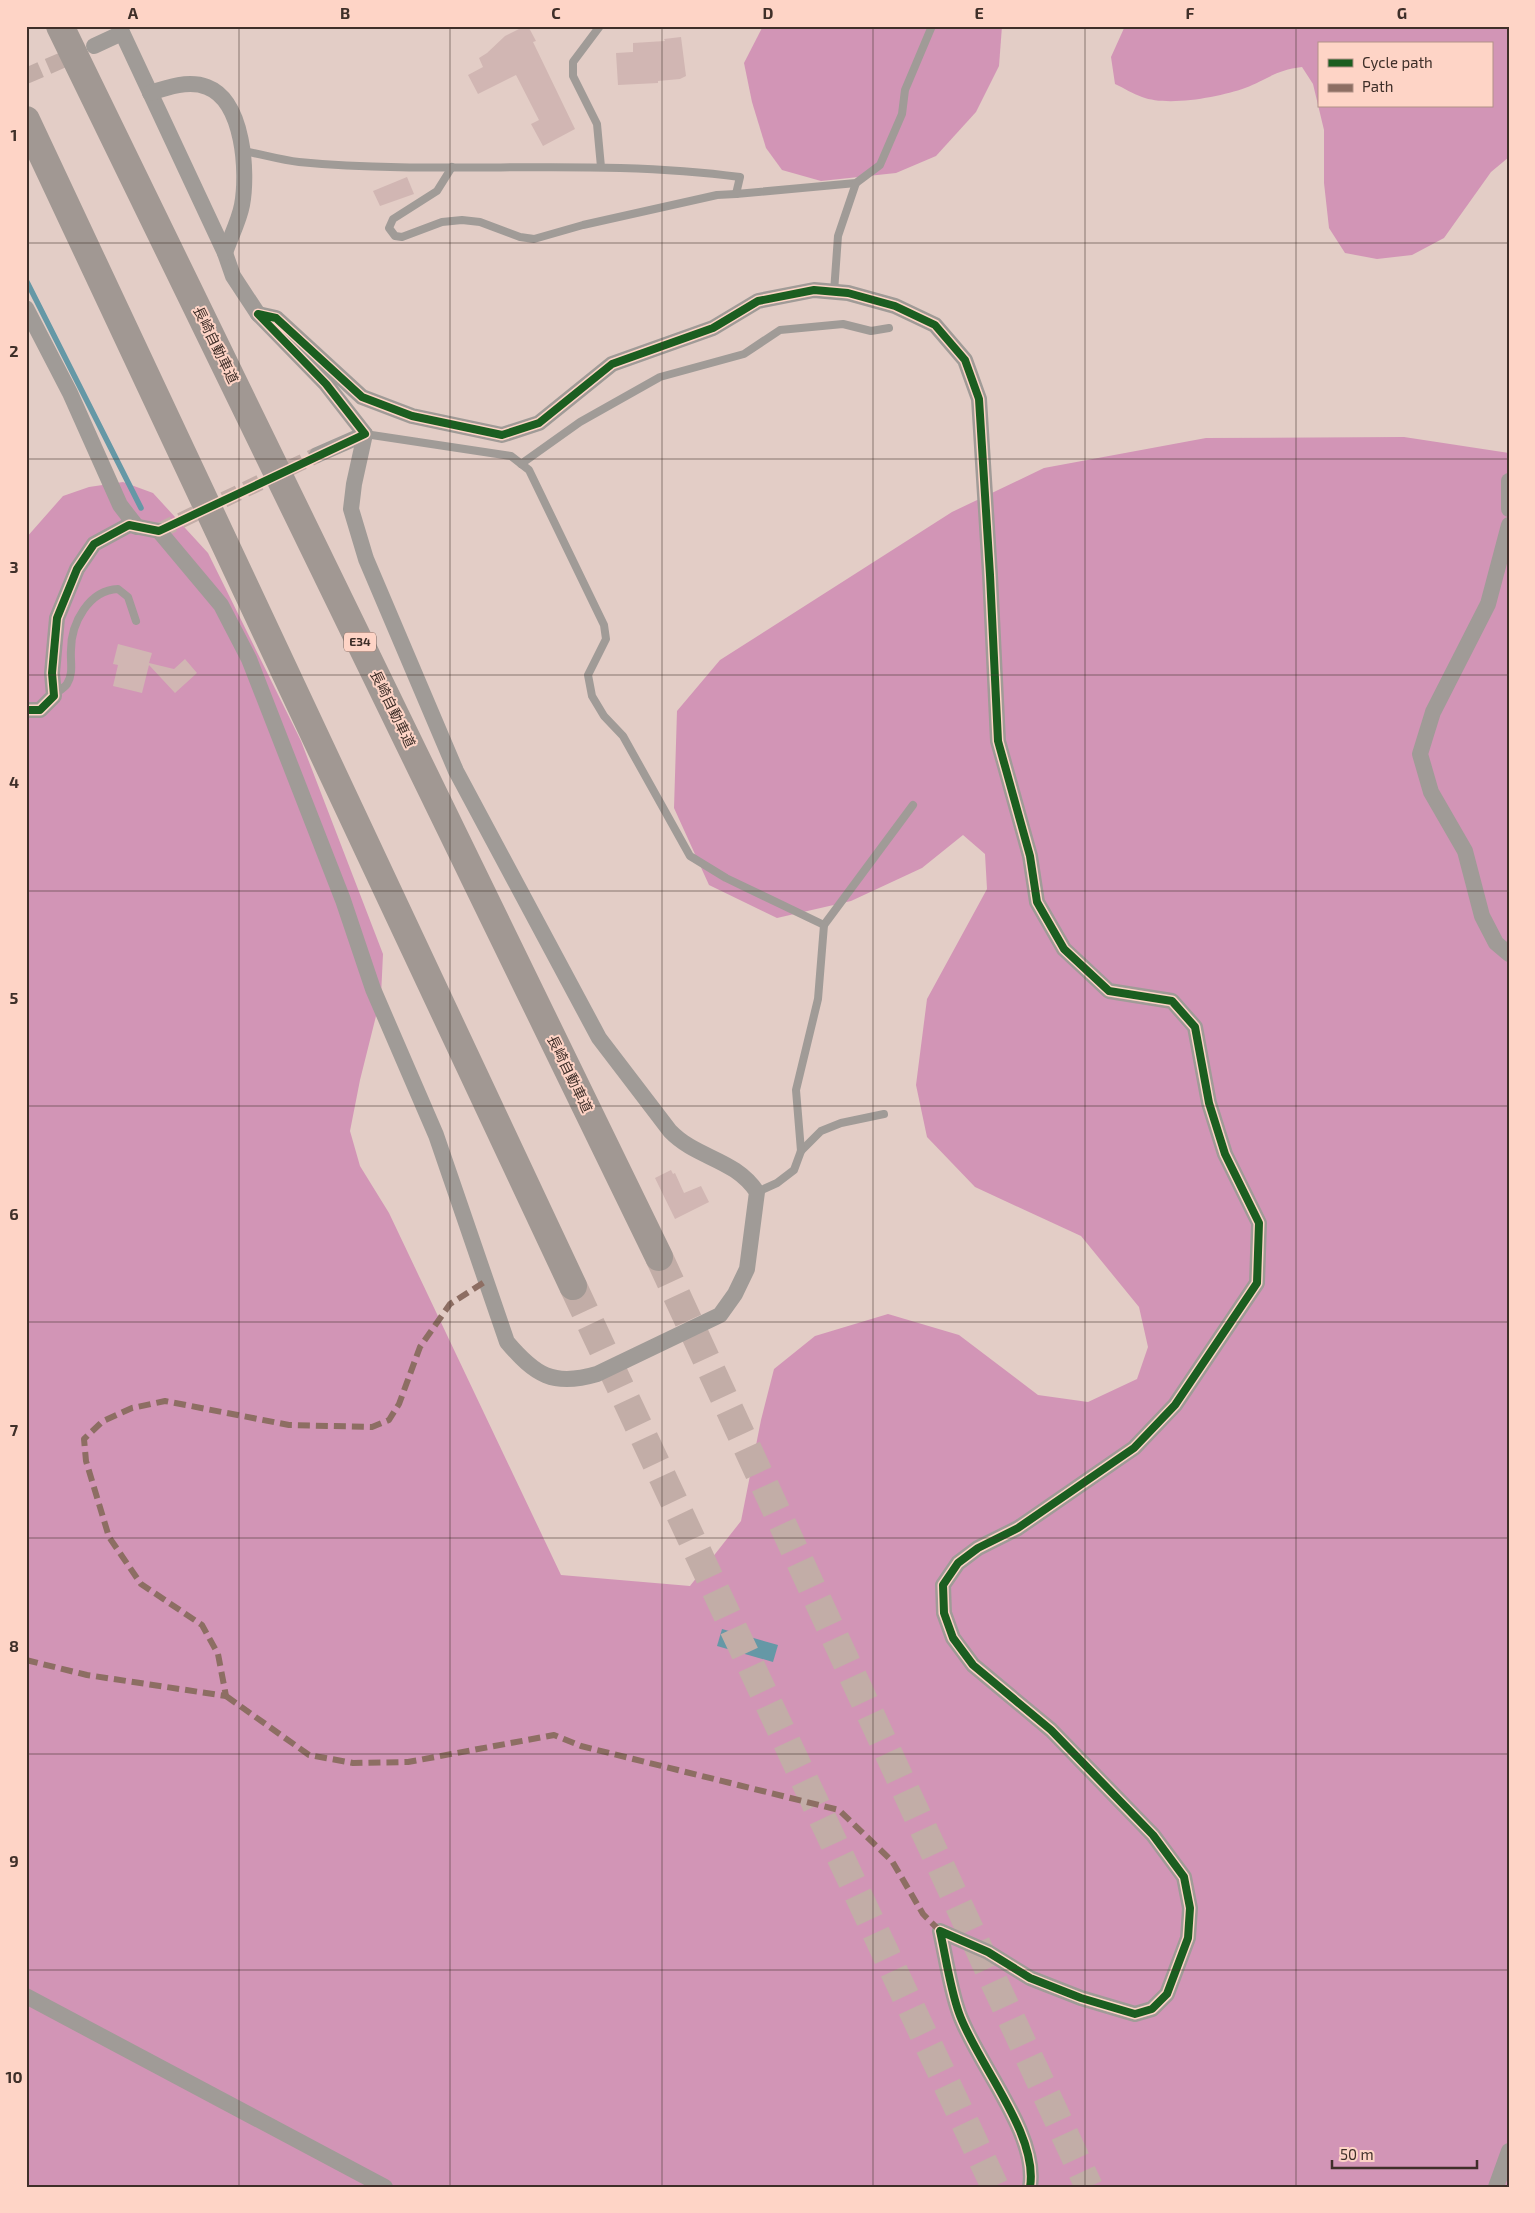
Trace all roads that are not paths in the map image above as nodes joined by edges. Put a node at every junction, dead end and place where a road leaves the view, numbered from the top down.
1 (60, 26) edge
2 (600, 26) edge
3 (932, 26) edge
4 (121, 30) edge
5 (94, 46) tunnel mouth
6 (150, 93) junction
7 (26, 120) edge
8 (243, 150) junction
9 (601, 167) junction
10 (452, 168) junction
11 (856, 183) junction
12 (736, 194) junction
13 (225, 253) junction
14 (834, 292) junction
15 (26, 308) edge
16 (258, 314) junction
17 (889, 328) dead end
18 (365, 434) junction
19 (317, 455) tunnel mouth
20 (521, 464) junction
21 (1509, 481) edge
22 (1509, 508) edge
23 (1509, 525) edge
24 (137, 527) junction
25 (136, 621) dead end
26 (54, 696) junction
27 (26, 710) edge
28 (913, 805) dead end
29 (824, 925) junction
30 (1509, 954) edge
31 (884, 1114) dead end
32 (801, 1151) junction
33 (757, 1192) junction
34 (659, 1258) tunnel mouth
35 (573, 1286) tunnel mouth
36 (26, 1996) edge
37 (1509, 2151) edge
38 (385, 2187) edge
39 (1030, 2187) edge
40 (1496, 2187) edge

1 - 34 highway, 長崎自動車道 / E34
2 - 9 lane
3 - 11 lane
4 - 5 street
4 - 6 street
6 - 8 street
6 - 13 street
7 - 35 highway
8 - 10 lane
8 - 13 street
9 - 10 lane
9 - 12 lane
10 - 12 lane
11 - 12 lane
11 - 14 lane
13 - 16 street
14 - 16 street
14 - 39 street
15 - 24 street
16 - 18 street
17 - 20 lane
18 - 19 street
18 - 20 lane
18 - 33 street
20 - 29 lane
21 - 22 street
23 - 30 street
24 - 26 street
24 - 33 street
25 - 26 lane
26 - 27 street
28 - 29 lane
29 - 32 lane
31 - 32 lane
32 - 33 lane
36 - 38 street
37 - 40 street

